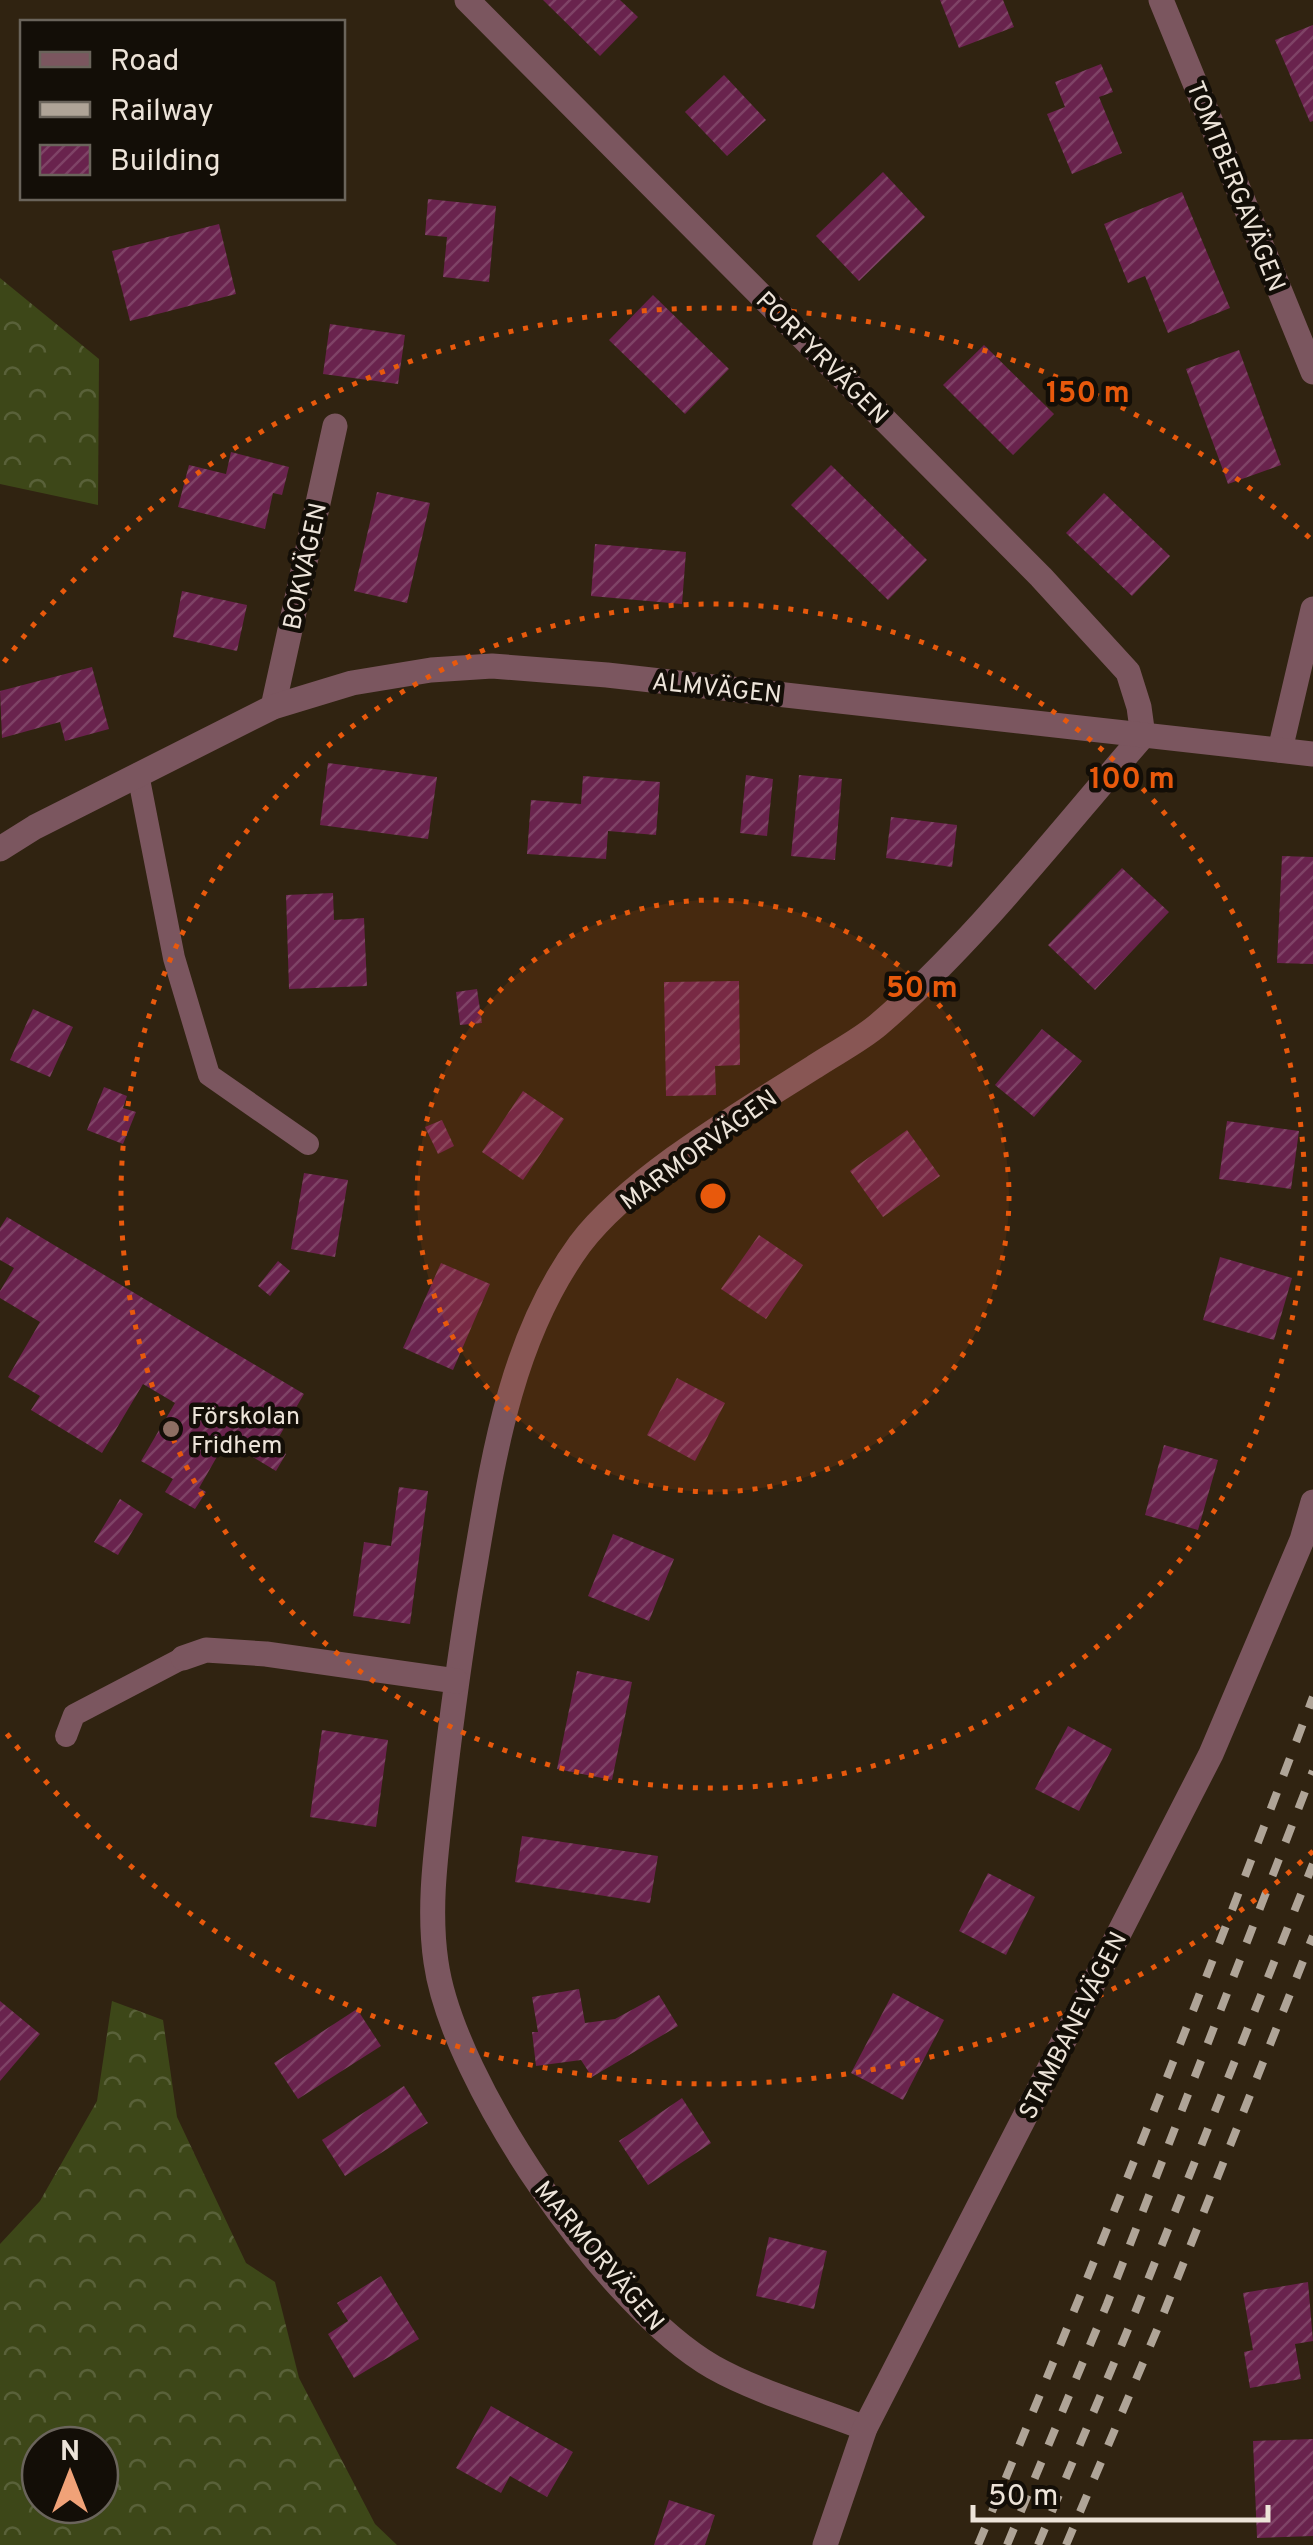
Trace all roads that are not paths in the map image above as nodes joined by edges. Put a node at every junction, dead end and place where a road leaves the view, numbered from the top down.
1 (467, 0) edge
2 (1161, 0) edge
3 (1313, 372) edge
4 (334, 426) dead end
5 (1313, 609) edge
6 (273, 707) junction
7 (1143, 736) junction
8 (1280, 750) junction
9 (1313, 754) edge
10 (138, 774) junction
11 (0, 849) edge
12 (308, 1144) dead end
13 (1313, 1502) edge
14 (183, 1658) joint
15 (456, 1681) junction
16 (66, 1736) dead end
17 (865, 2428) junction
18 (825, 2545) edge

1 - 7 street, PORFYRVÄGEN
2 - 3 street, TOMTBERGAVÄGEN
4 - 6 street, BOKVÄGEN
5 - 8 street
6 - 7 street, ALMVÄGEN
6 - 10 street, ALMVÄGEN
7 - 8 street, ALMVÄGEN
7 - 15 street, MARMORVÄGEN
8 - 9 street, ALMVÄGEN
10 - 11 street, ALMVÄGEN
10 - 12 lane
13 - 17 street, STAMBANEVÄGEN
14 - 15 street
14 - 16 lane
15 - 17 street, MARMORVÄGEN
17 - 18 street, STAMBANEVÄGEN

